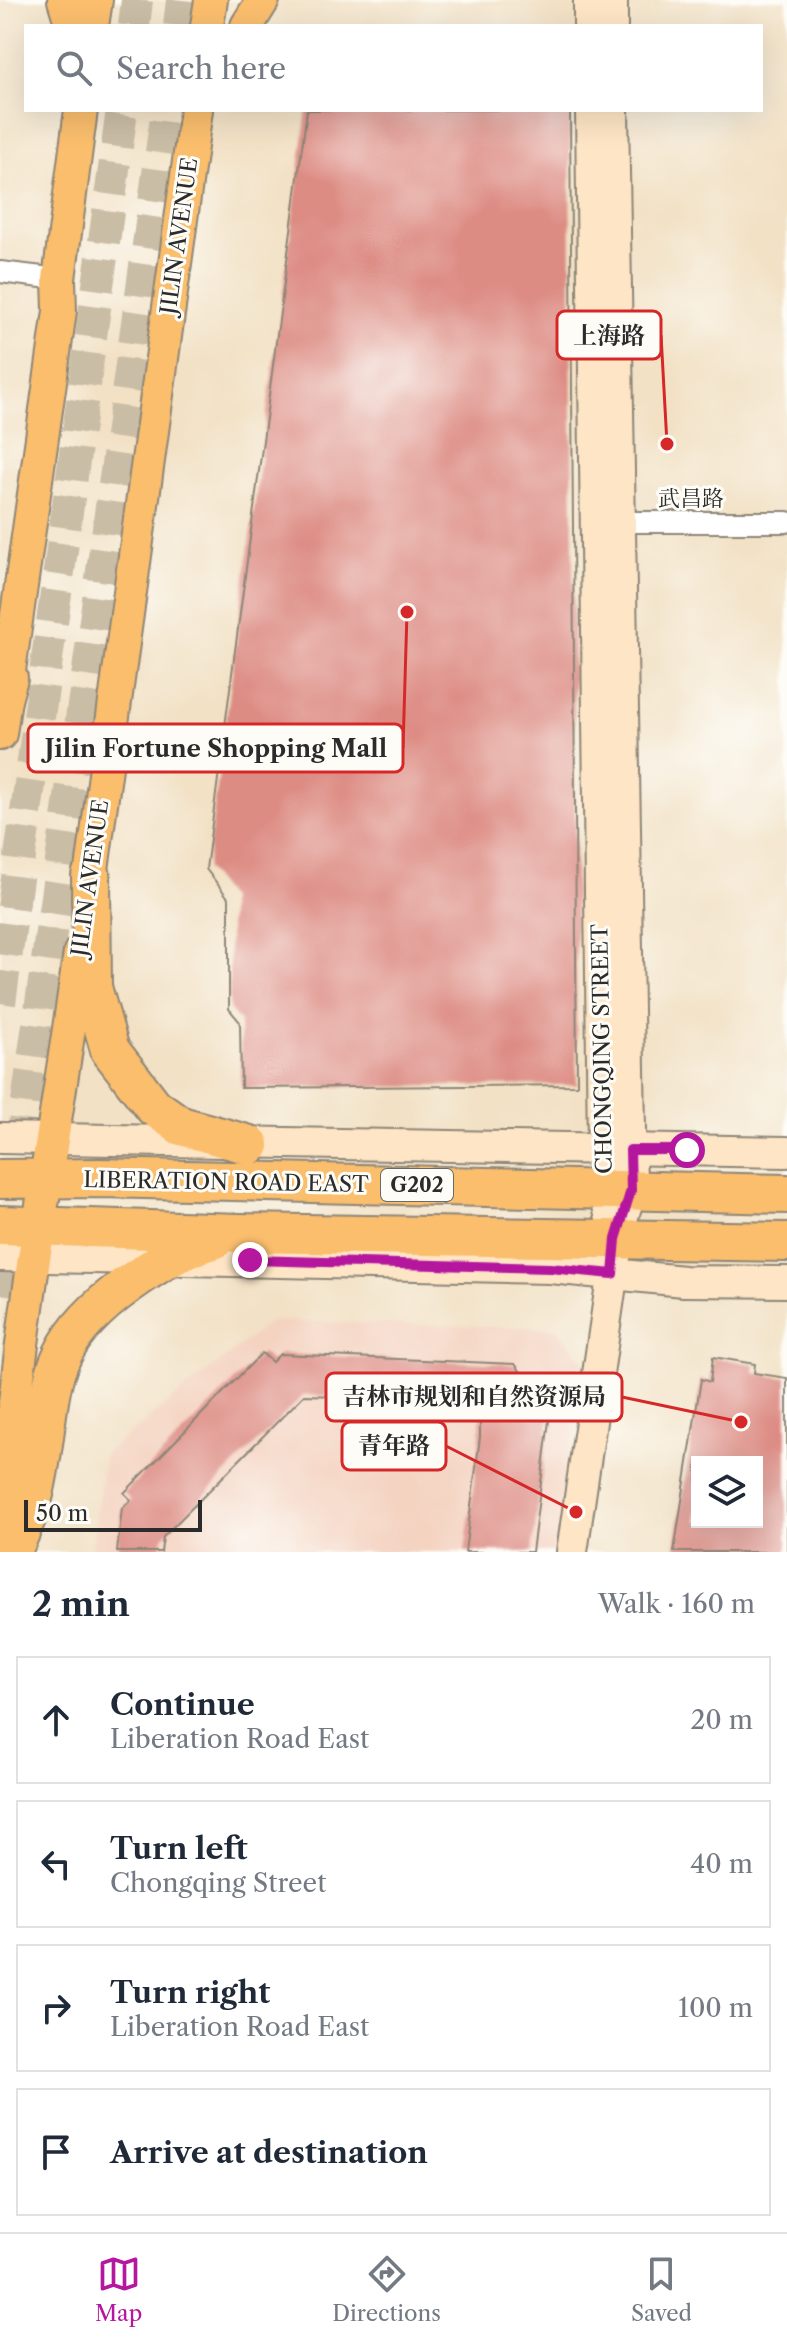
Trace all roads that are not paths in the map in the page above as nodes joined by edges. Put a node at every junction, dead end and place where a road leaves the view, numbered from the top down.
1 (64, 0) edge
2 (96, 0) edge
3 (211, 0) edge
4 (263, 0) edge
5 (589, 0) edge
6 (612, 0) edge
7 (71, 24) edge
8 (92, 24) edge
9 (207, 24) edge
10 (248, 24) edge
11 (589, 24) edge
12 (612, 24) edge
13 (81, 112) edge
14 (196, 112) edge
15 (209, 112) edge
16 (591, 112) edge
17 (613, 112) edge
18 (189, 158) junction
19 (0, 272) edge
20 (59, 279) junction
21 (607, 522) junction
22 (787, 522) edge
23 (4, 693) edge
24 (0, 734) edge
25 (91, 876) junction
26 (0, 1138) edge
27 (53, 1140) junction
28 (250, 1145) junction
29 (616, 1150) junction
30 (787, 1152) edge
31 (0, 1179) edge
32 (47, 1180) junction
33 (618, 1189) junction
34 (787, 1194) edge
35 (0, 1225) edge
36 (240, 1233) junction
37 (38, 1241) junction
38 (787, 1242) edge
39 (0, 1256) edge
40 (615, 1257) junction
41 (164, 1258) junction
42 (787, 1282) edge
43 (2, 1552) edge
44 (12, 1552) edge
45 (572, 1552) edge

1 - 7 main road
2 - 8 main road
3 - 9 main road
4 - 10 main road
5 - 11 street
6 - 12 street
13 - 20 main road
14 - 18 main road, JILIN AVENUE
15 - 18 main road
16 - 21 street, CHONGQING STREET
17 - 21 street, CHONGQING STREET
18 - 25 main road, JILIN AVENUE
19 - 20 street
20 - 23 main road
21 - 22 street, 武昌路
21 - 29 street, CHONGQING STREET
23 - 24 main road
25 - 27 main road, JILIN AVENUE
25 - 28 highway
26 - 27 street, LIBERATION ROAD EAST
27 - 28 street, LIBERATION ROAD EAST
27 - 32 main road, JILIN AVENUE
28 - 29 street, LIBERATION ROAD EAST
29 - 30 street, LIBERATION ROAD EAST
29 - 33 street, CHONGQING STREET
31 - 32 highway, LIBERATION ROAD EAST / G202
32 - 33 highway, LIBERATION ROAD EAST / G202
32 - 37 main road, JILIN AVENUE
33 - 34 highway, LIBERATION ROAD EAST / G202
33 - 40 street, CHONGQING STREET
35 - 37 highway
36 - 37 highway
36 - 40 highway
36 - 41 highway
37 - 39 street
37 - 41 street
37 - 43 main road, JILIN AVENUE
38 - 40 highway
40 - 41 street
40 - 42 street
40 - 45 street
41 - 44 highway

